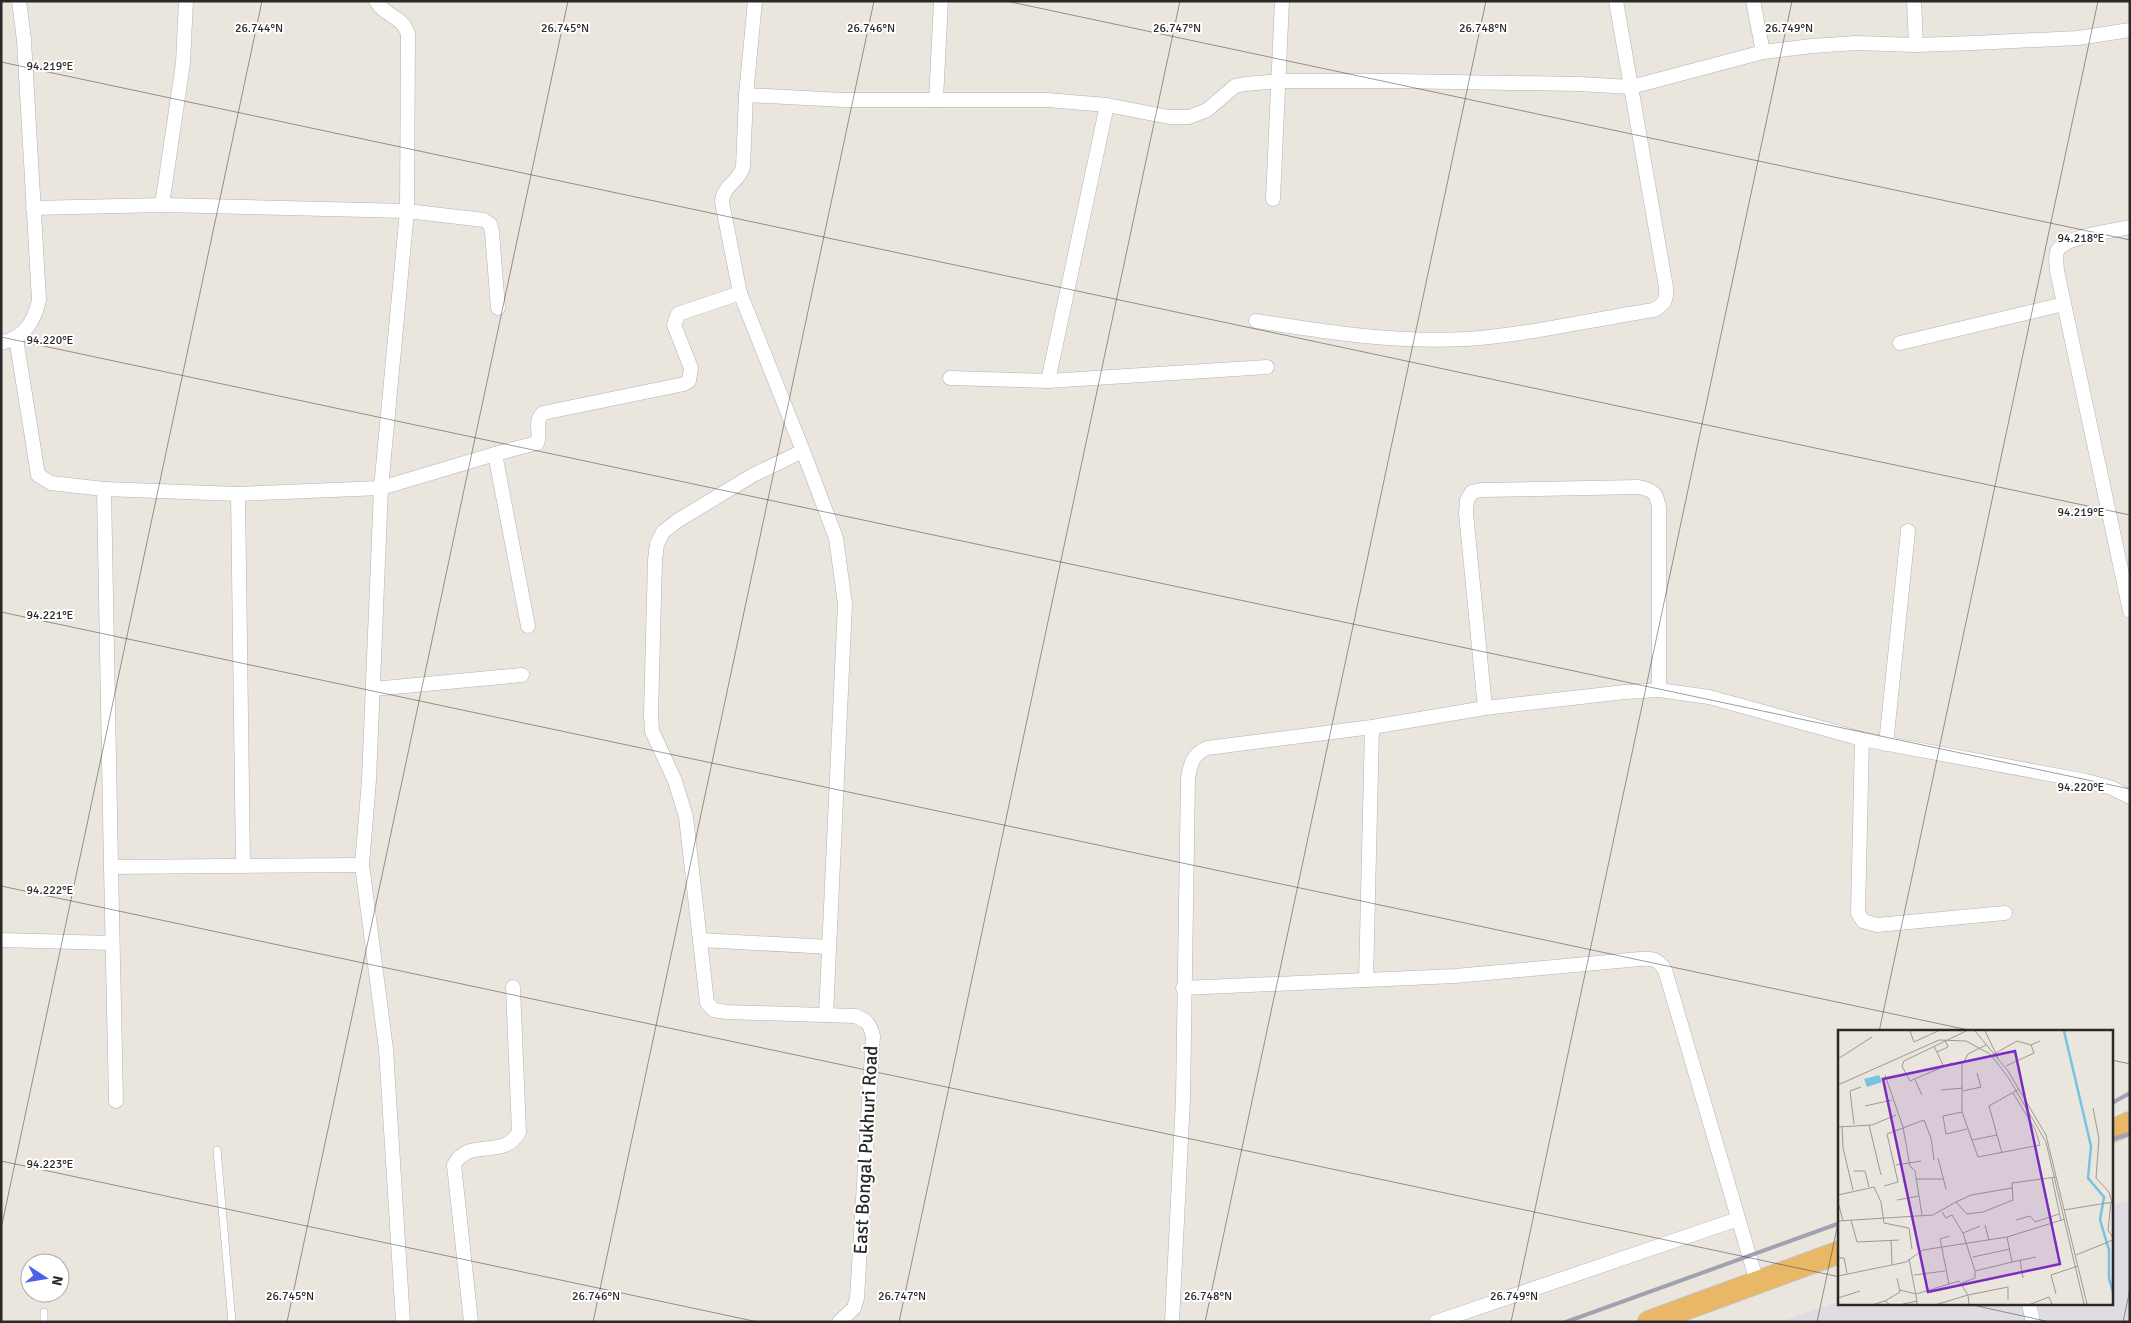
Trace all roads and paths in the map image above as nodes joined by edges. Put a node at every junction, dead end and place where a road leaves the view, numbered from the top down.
1 (19, 1) edge
2 (186, 1) edge
3 (376, 1) edge
4 (755, 1) edge
5 (941, 1) edge
6 (1282, 1) edge
7 (1616, 1) edge
8 (1753, 1) edge
9 (1914, 1) edge
10 (2130, 30) edge
11 (1916, 45) junction
12 (1763, 52) junction
13 (1280, 81) junction
14 (1631, 87) junction
15 (746, 95) junction
16 (936, 100) junction
17 (1107, 105) junction
18 (1273, 200) dead end
19 (162, 205) junction
20 (33, 208) junction
21 (407, 211) junction
22 (2130, 227) edge
23 (740, 293) junction
24 (2064, 304) junction
25 (498, 308) dead end
26 (1256, 321) dead end
27 (16, 338) junction
28 (1, 343) edge
29 (1900, 343) dead end
30 (1267, 366) dead end
31 (950, 378) dead end
32 (1048, 381) junction
33 (803, 451) junction
34 (495, 454) junction
35 (104, 488) junction
36 (380, 488) junction
37 (238, 494) junction
38 (1908, 531) dead end
39 (2129, 608) edge
40 (528, 626) dead end
41 (522, 675) dead end
42 (373, 688) junction
43 (1659, 690) junction
44 (1485, 708) junction
45 (1372, 727) junction
46 (1862, 739) junction
47 (1886, 744) junction
48 (2130, 797) edge
49 (362, 865) junction
50 (243, 866) junction
51 (111, 867) junction
52 (2005, 913) dead end
53 (1, 940) edge
54 (700, 940) junction
55 (112, 943) junction
56 (829, 947) junction
57 (1366, 980) junction
58 (513, 987) dead end
59 (1183, 988) junction
60 (826, 1015) junction
61 (116, 1101) dead end
62 (2130, 1123) edge
63 (2114, 1130) edge
64 (217, 1150) dead end
65 (1738, 1219) junction
66 (1838, 1253) edge
67 (1757, 1282) junction
68 (2029, 1306) edge
69 (44, 1312) dead end
70 (44, 1322) edge
71 (232, 1322) edge
72 (403, 1322) edge
73 (471, 1322) edge
74 (839, 1322) edge
75 (1172, 1322) edge
76 (1436, 1322) edge
77 (1649, 1322) edge
78 (2033, 1322) edge

1 - 20 street
2 - 19 street
3 - 21 street
4 - 15 street
5 - 16 street
6 - 13 street
7 - 14 street
8 - 12 street
9 - 11 street
10 - 11 street
11 - 12 street
12 - 14 street
13 - 14 street
13 - 17 street
13 - 18 street
14 - 26 street
15 - 16 street
15 - 23 street
16 - 17 street
17 - 32 street
19 - 20 street
19 - 21 street
20 - 27 street
21 - 25 street
21 - 36 street
22 - 24 street
23 - 33 street
23 - 34 street
24 - 29 street
24 - 39 street
27 - 28 street
27 - 35 street
30 - 32 street
31 - 32 street
33 - 54 street, East Bongal Pukhuri Road
33 - 56 street
34 - 36 street
34 - 40 street
35 - 37 street
35 - 51 street
36 - 37 street
36 - 42 street
37 - 50 street
38 - 47 street
41 - 42 street
42 - 49 street
43 - 44 street
43 - 44 street
43 - 46 street
44 - 45 street
45 - 57 street
45 - 59 street
46 - 47 street
46 - 52 street
47 - 48 street
49 - 50 street
49 - 72 street
50 - 51 street
51 - 55 street
53 - 55 street
54 - 56 street
54 - 60 street, East Bongal Pukhuri Road
55 - 61 street
56 - 60 street
57 - 59 street
57 - 65 street
58 - 73 street
59 - 75 street
60 - 74 street, East Bongal Pukhuri Road
62 - 63 highway
64 - 71 lane
65 - 67 street
65 - 76 street
66 - 67 highway
67 - 77 highway
68 - 78 street
69 - 70 lane

